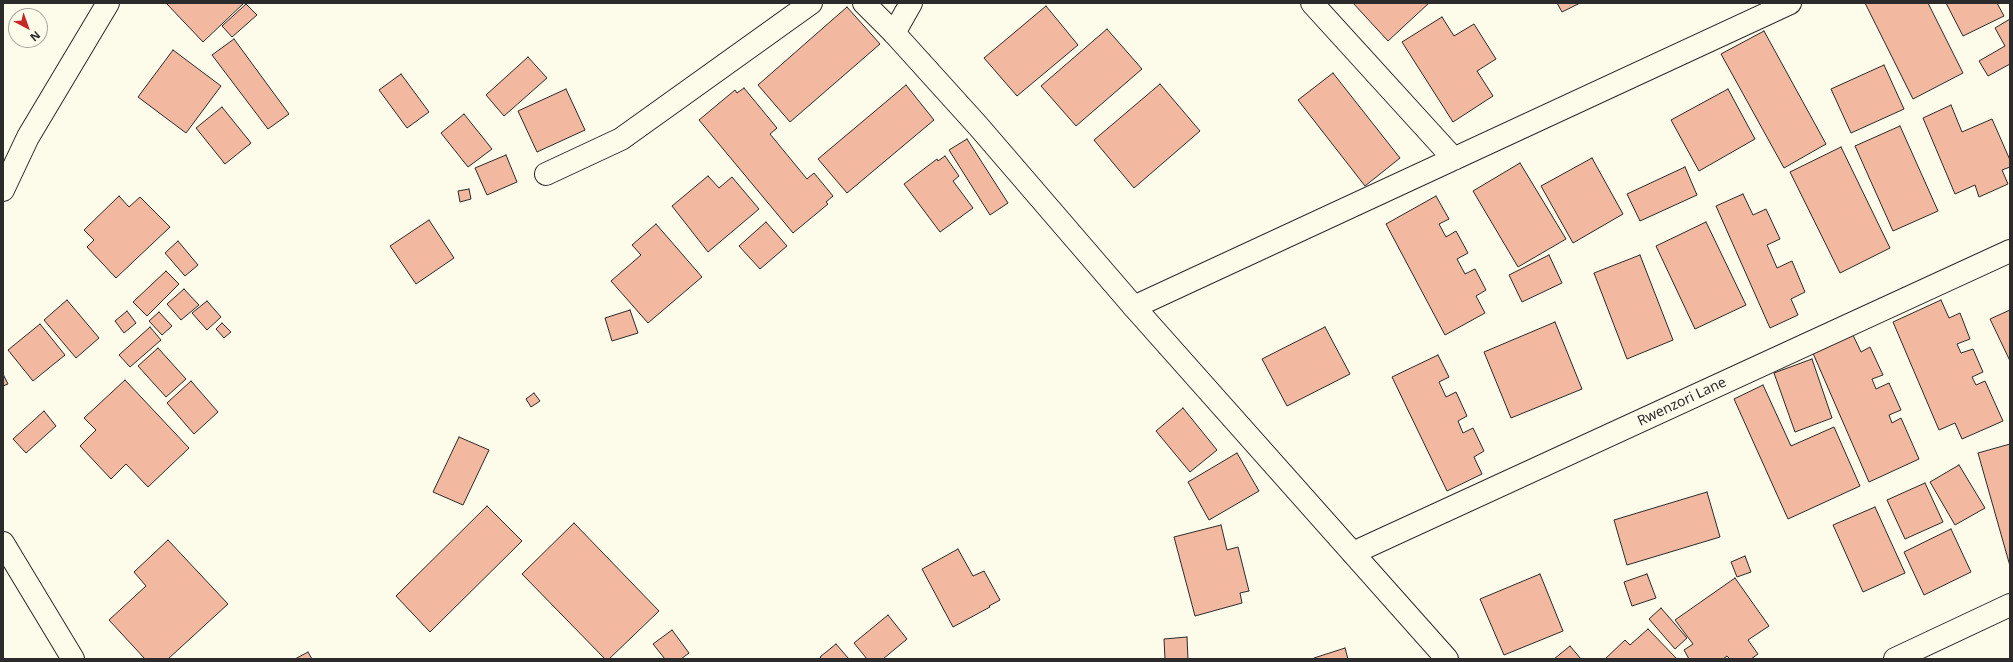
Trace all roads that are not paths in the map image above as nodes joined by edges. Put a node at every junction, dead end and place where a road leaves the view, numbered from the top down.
1 (108, 3) edge
2 (812, 3) edge
3 (864, 3) edge
4 (911, 3) edge
5 (1312, 3) edge
6 (1790, 3) edge
7 (894, 33) junction
8 (1454, 159) junction
9 (546, 174) dead end
10 (3, 190) edge
11 (2010, 251) edge
12 (1134, 307) junction
13 (3, 544) edge
14 (1353, 553) junction
15 (2010, 605) edge
16 (73, 659) edge
17 (1447, 659) edge
18 (1895, 659) edge

1 - 10 street
2 - 9 street
3 - 7 street
4 - 7 street
5 - 8 street
6 - 8 street
7 - 12 street
8 - 12 street
11 - 14 street, Rwenzori Lane
12 - 14 street
13 - 16 street
14 - 17 street
15 - 18 street

